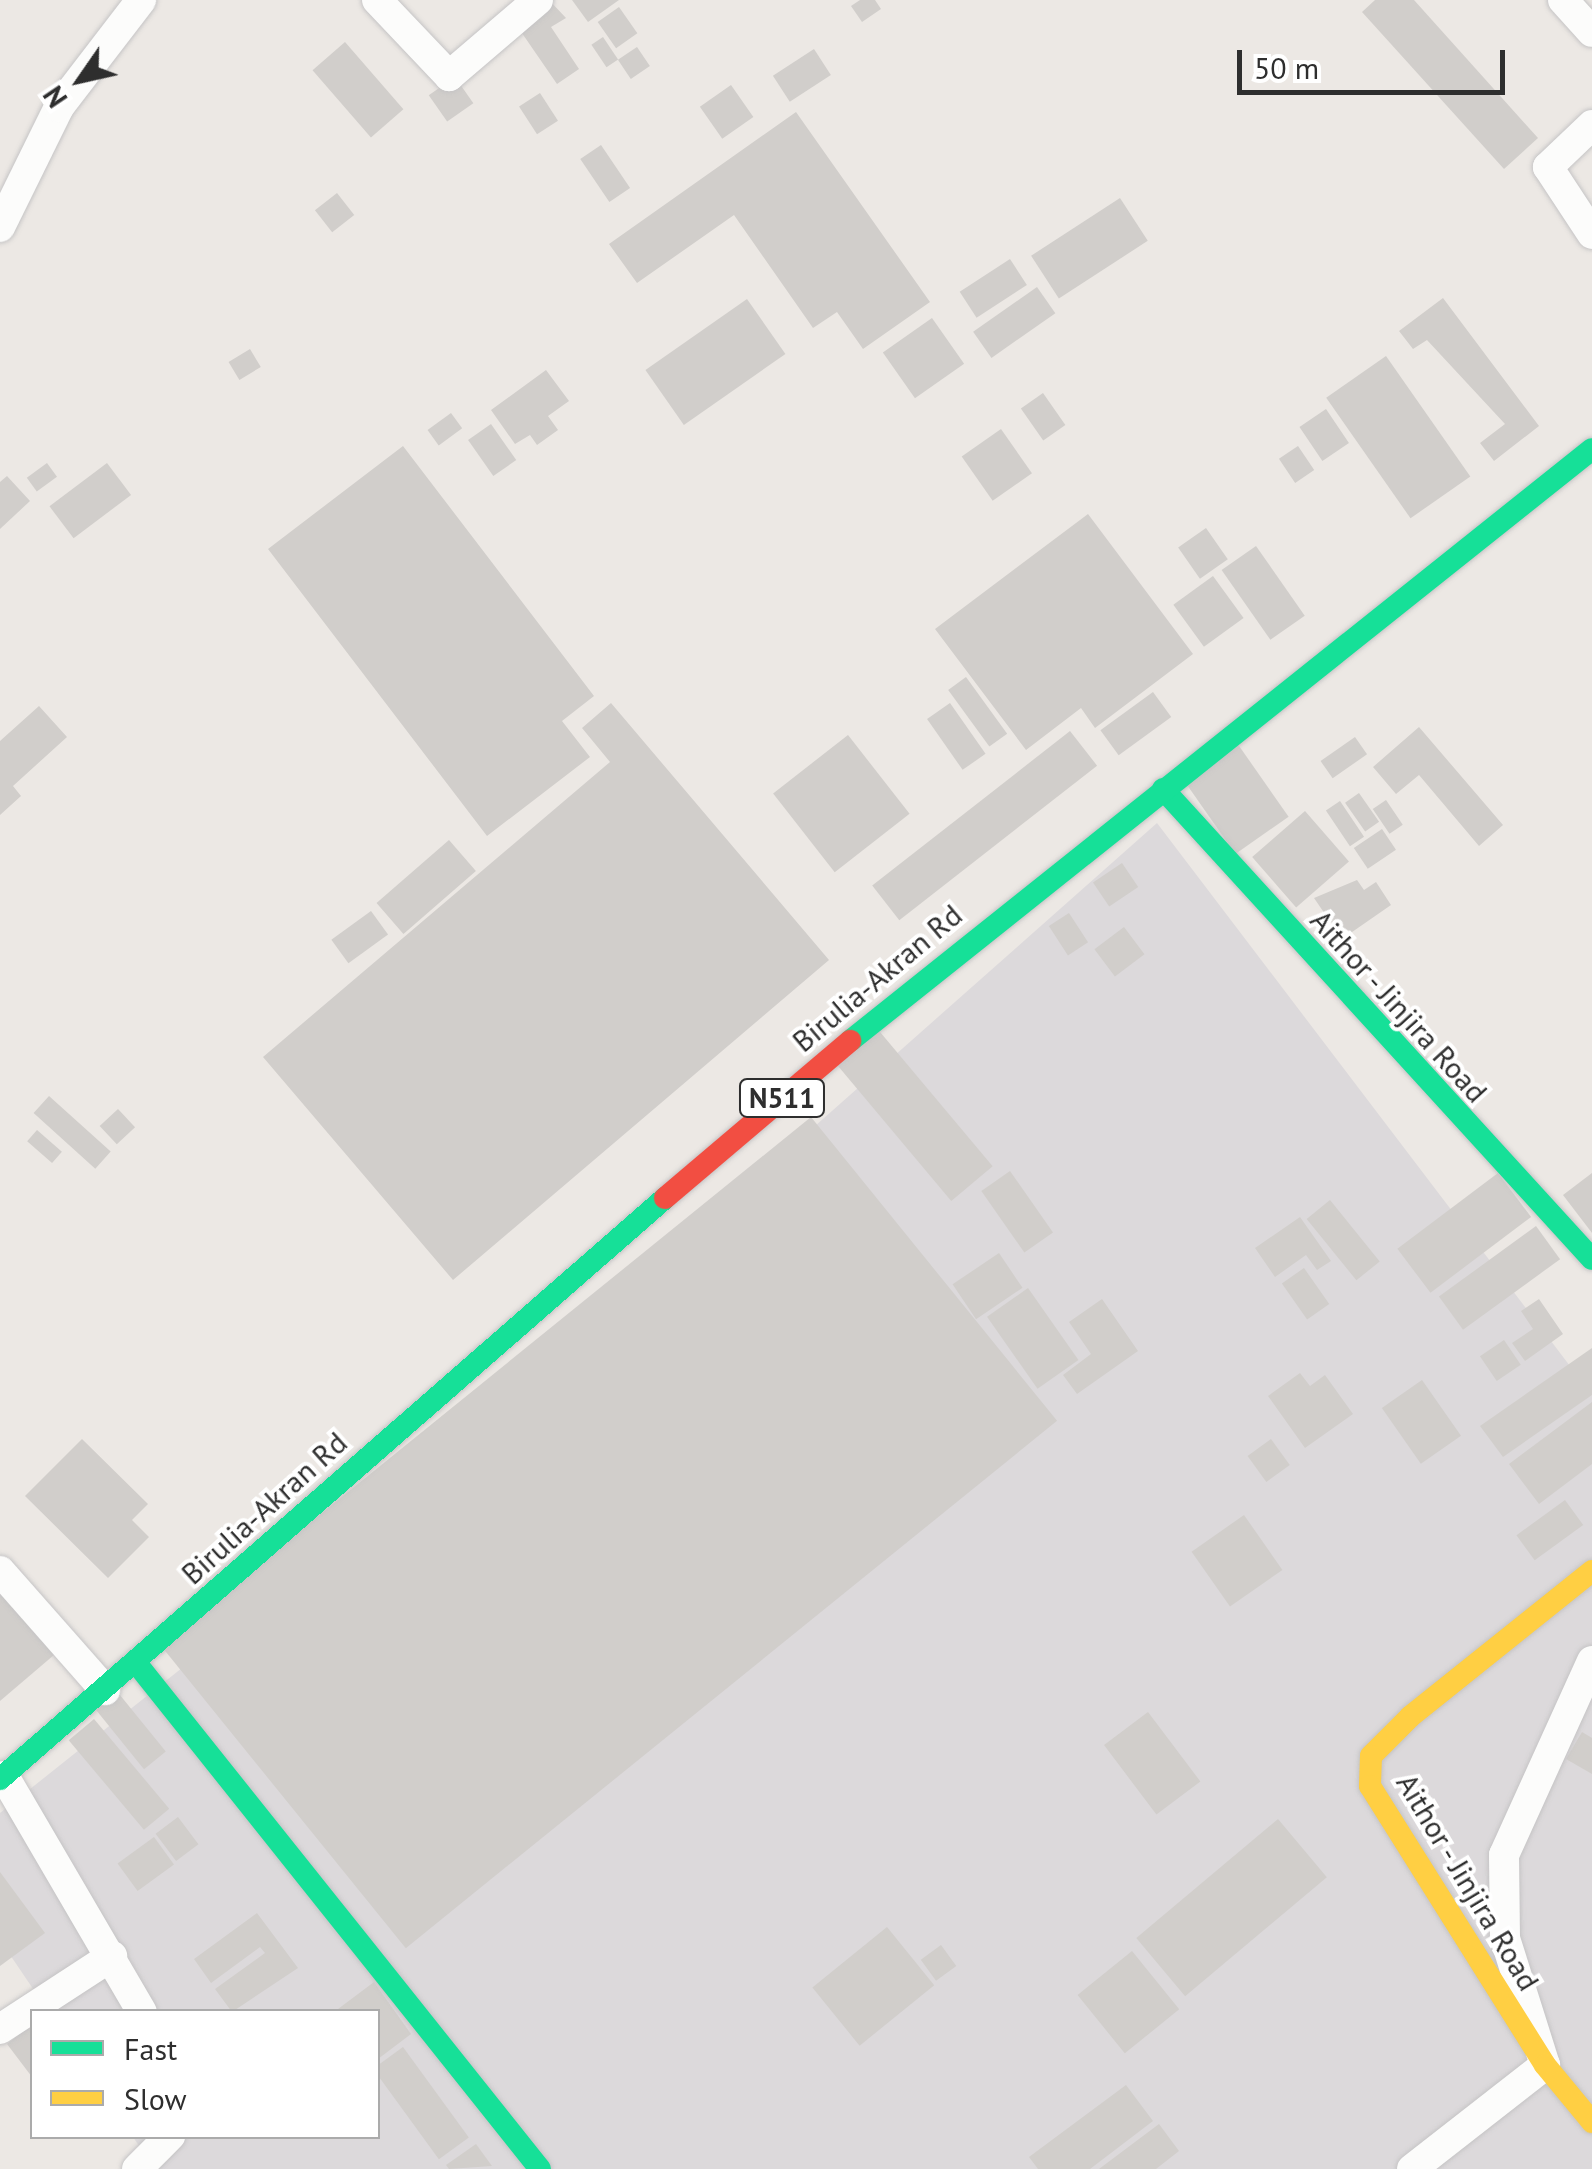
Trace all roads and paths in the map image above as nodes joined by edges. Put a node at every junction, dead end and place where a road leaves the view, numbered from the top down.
1 (141, 0) edge
2 (376, 0) edge
3 (538, 0) edge
4 (1563, 0) edge
5 (1592, 32) edge
6 (1592, 125) edge
7 (0, 226) edge
8 (1592, 234) edge
9 (1592, 449) edge
10 (1163, 789) junction
11 (1592, 1259) edge
12 (0, 1571) edge
13 (1592, 1571) edge
14 (1592, 1660) edge
15 (137, 1664) junction
16 (104, 1690) junction
17 (2, 1778) edge
18 (112, 1956) junction
19 (32, 2009) edge
20 (140, 2009) edge
21 (30, 2010) edge
22 (0, 2030) edge
23 (1545, 2065) junction
24 (1592, 2122) edge
25 (167, 2139) edge
26 (138, 2169) edge
27 (540, 2169) edge
28 (1412, 2169) edge

1 - 7 street
2 - 3 street
4 - 5 street
6 - 8 street
9 - 10 main road, Birulia-Akran Rd / N511
10 - 11 main road, Aithor - Jinjira Road
10 - 15 main road, Birulia-Akran Rd / N511
12 - 16 street
13 - 23 main road, Aithor - Jinjira Road
14 - 23 street
15 - 16 main road, Birulia-Akran Rd / N511
15 - 27 main road
16 - 17 main road, Birulia-Akran Rd / N511
17 - 18 street
18 - 19 street
18 - 20 street
21 - 22 street
23 - 24 main road, Aithor - Jinjira Road
23 - 28 street
25 - 26 street

